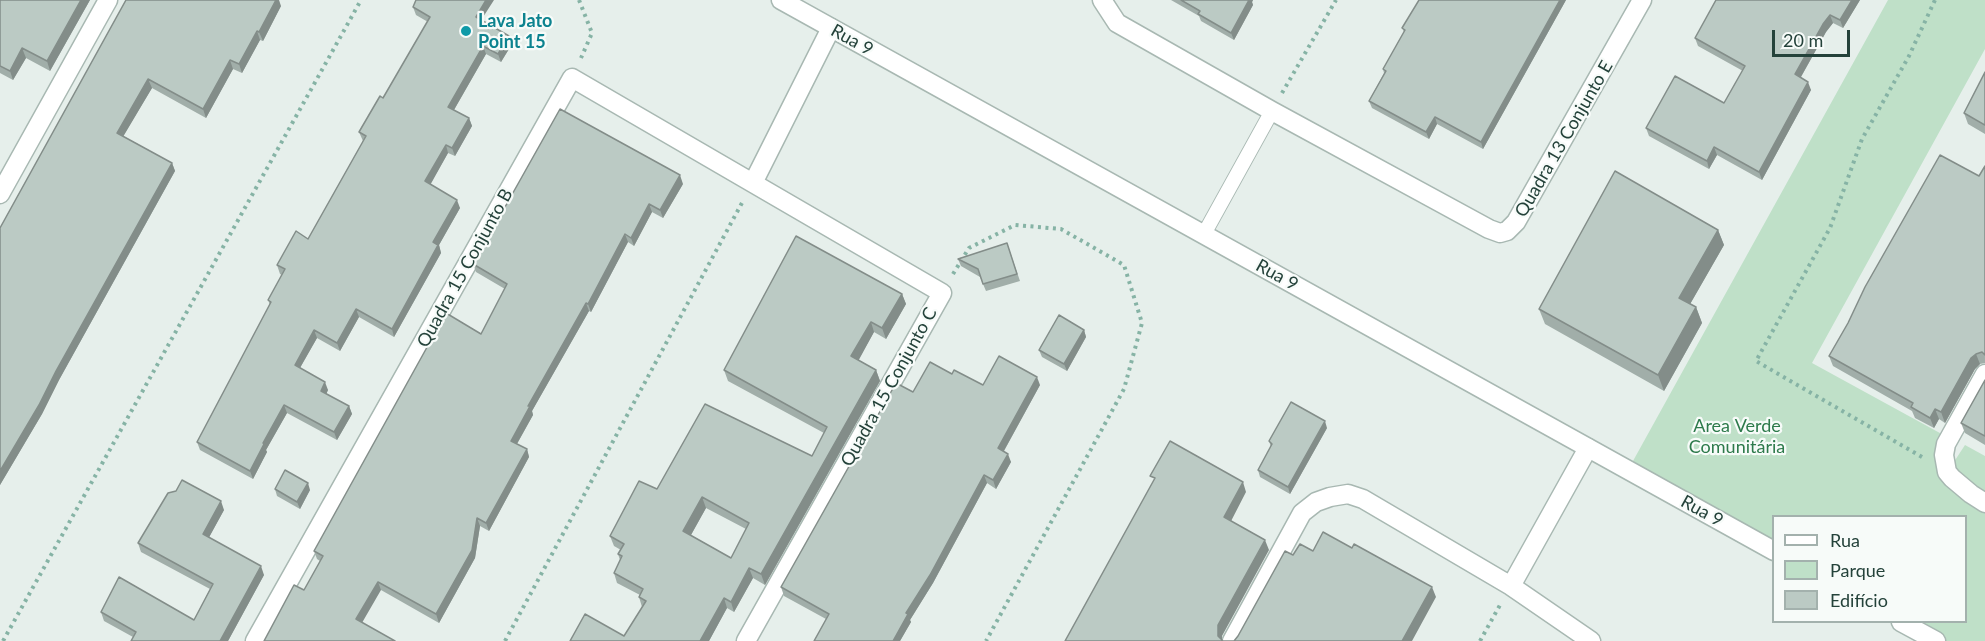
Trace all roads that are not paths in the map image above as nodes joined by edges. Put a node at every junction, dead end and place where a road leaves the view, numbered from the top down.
1 (108, 0) edge
2 (781, 0) edge
3 (1102, 0) edge
4 (1642, 0) edge
5 (831, 28) junction
6 (1272, 111) junction
7 (753, 183) junction
8 (0, 194) edge
9 (1204, 234) junction
10 (1985, 374) edge
11 (1588, 448) junction
12 (1985, 503) edge
13 (1772, 550) edge
14 (1511, 586) junction
15 (1904, 623) edge
16 (255, 641) edge
17 (746, 641) edge
18 (1232, 641) edge
19 (1591, 641) edge
20 (1936, 641) edge

1 - 8 street
2 - 5 street, Rua 9
3 - 6 street
4 - 6 street, Quadra 13 Conjunto E
5 - 7 street
5 - 9 street, Rua 9
6 - 9 lane
7 - 16 street, Quadra 15 Conjunto B
7 - 17 street, Quadra 15 Conjunto C
9 - 11 street, Rua 9
10 - 12 street
11 - 13 street, Rua 9
11 - 14 street
14 - 18 street
14 - 19 street
15 - 20 street

